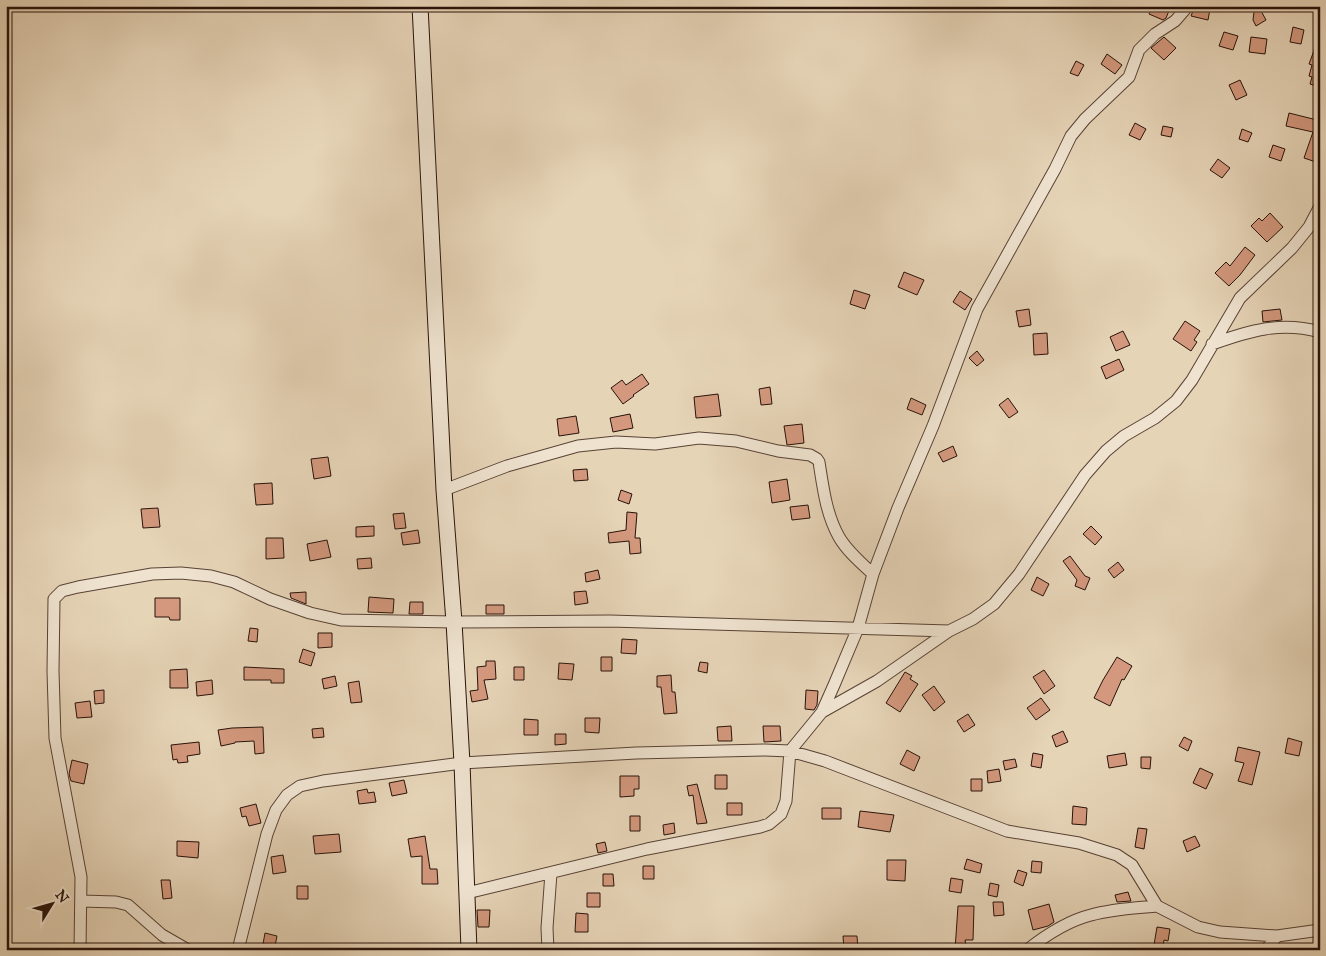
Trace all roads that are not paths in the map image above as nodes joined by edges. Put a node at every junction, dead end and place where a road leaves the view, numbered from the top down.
1 (420, 6) edge
2 (1188, 6) edge
3 (1320, 206) edge
4 (1320, 332) edge
5 (1212, 344) junction
6 (444, 490) junction
7 (872, 574) junction
8 (454, 622) junction
9 (858, 628) junction
10 (949, 631) junction
11 (822, 712) junction
12 (790, 751) junction
13 (462, 763) junction
14 (551, 873) junction
15 (467, 894) junction
16 (81, 902) junction
17 (1157, 906) junction
18 (1320, 930) edge
19 (1277, 936) junction
20 (80, 950) edge
21 (188, 950) edge
22 (238, 950) edge
23 (469, 950) edge
24 (548, 950) edge
25 (1027, 950) edge
26 (1266, 950) edge

1 - 6 street
2 - 7 street
3 - 5 street
4 - 5 street
5 - 10 street
6 - 7 street
6 - 8 street
7 - 9 street
8 - 9 street
8 - 13 street
8 - 16 street
9 - 10 street
9 - 11 street
10 - 11 street
11 - 12 street
12 - 13 street
12 - 14 street
12 - 17 street
13 - 15 street
13 - 22 street
14 - 15 street
14 - 24 street
15 - 23 street
16 - 20 street
16 - 21 street
17 - 19 street
17 - 25 street
18 - 19 street
19 - 26 street

